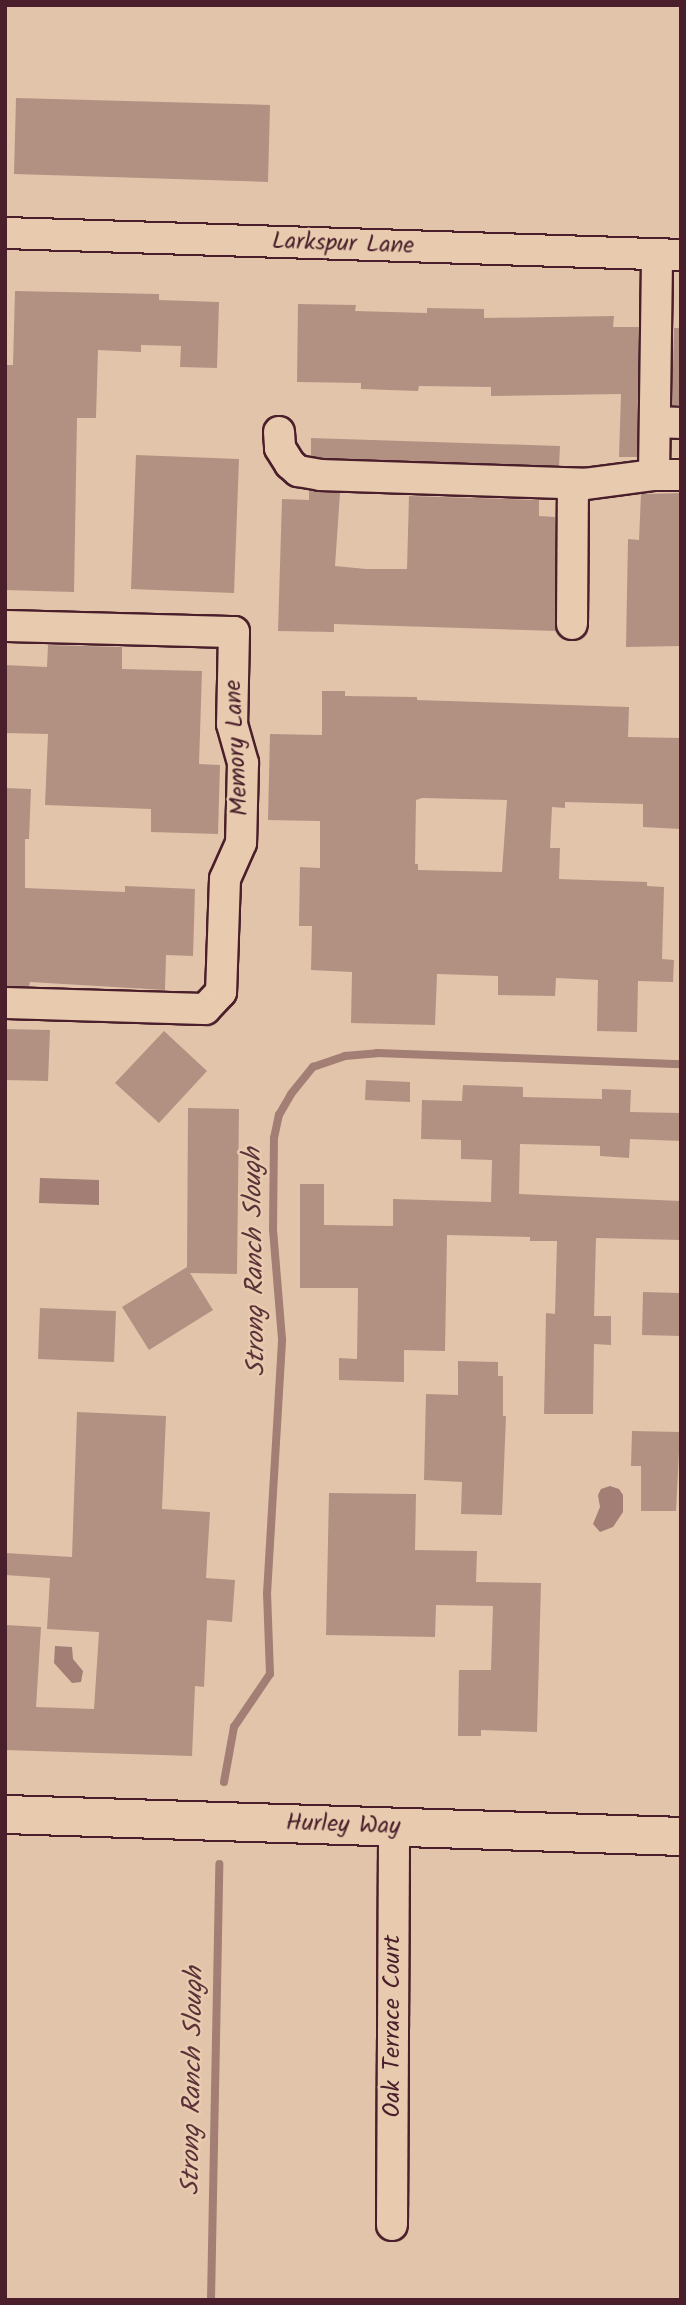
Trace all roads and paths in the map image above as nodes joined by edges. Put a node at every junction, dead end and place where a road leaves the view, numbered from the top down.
1 (5, 233) edge
2 (669, 255) edge
3 (668, 422) edge
4 (279, 432) dead end
5 (668, 475) edge
6 (573, 484) junction
7 (572, 624) dead end
8 (5, 626) edge
9 (5, 1003) edge
10 (5, 1814) edge
11 (394, 1826) junction
12 (681, 1836) edge
13 (392, 2225) dead end

1 - 2 street, Larkspur Lane
2 - 3 street
3 - 5 street
4 - 6 street
5 - 6 street
6 - 7 street
8 - 9 street, Memory Lane
10 - 11 street, Hurley Way
11 - 12 street, Hurley Way
11 - 13 street, Oak Terrace Court

